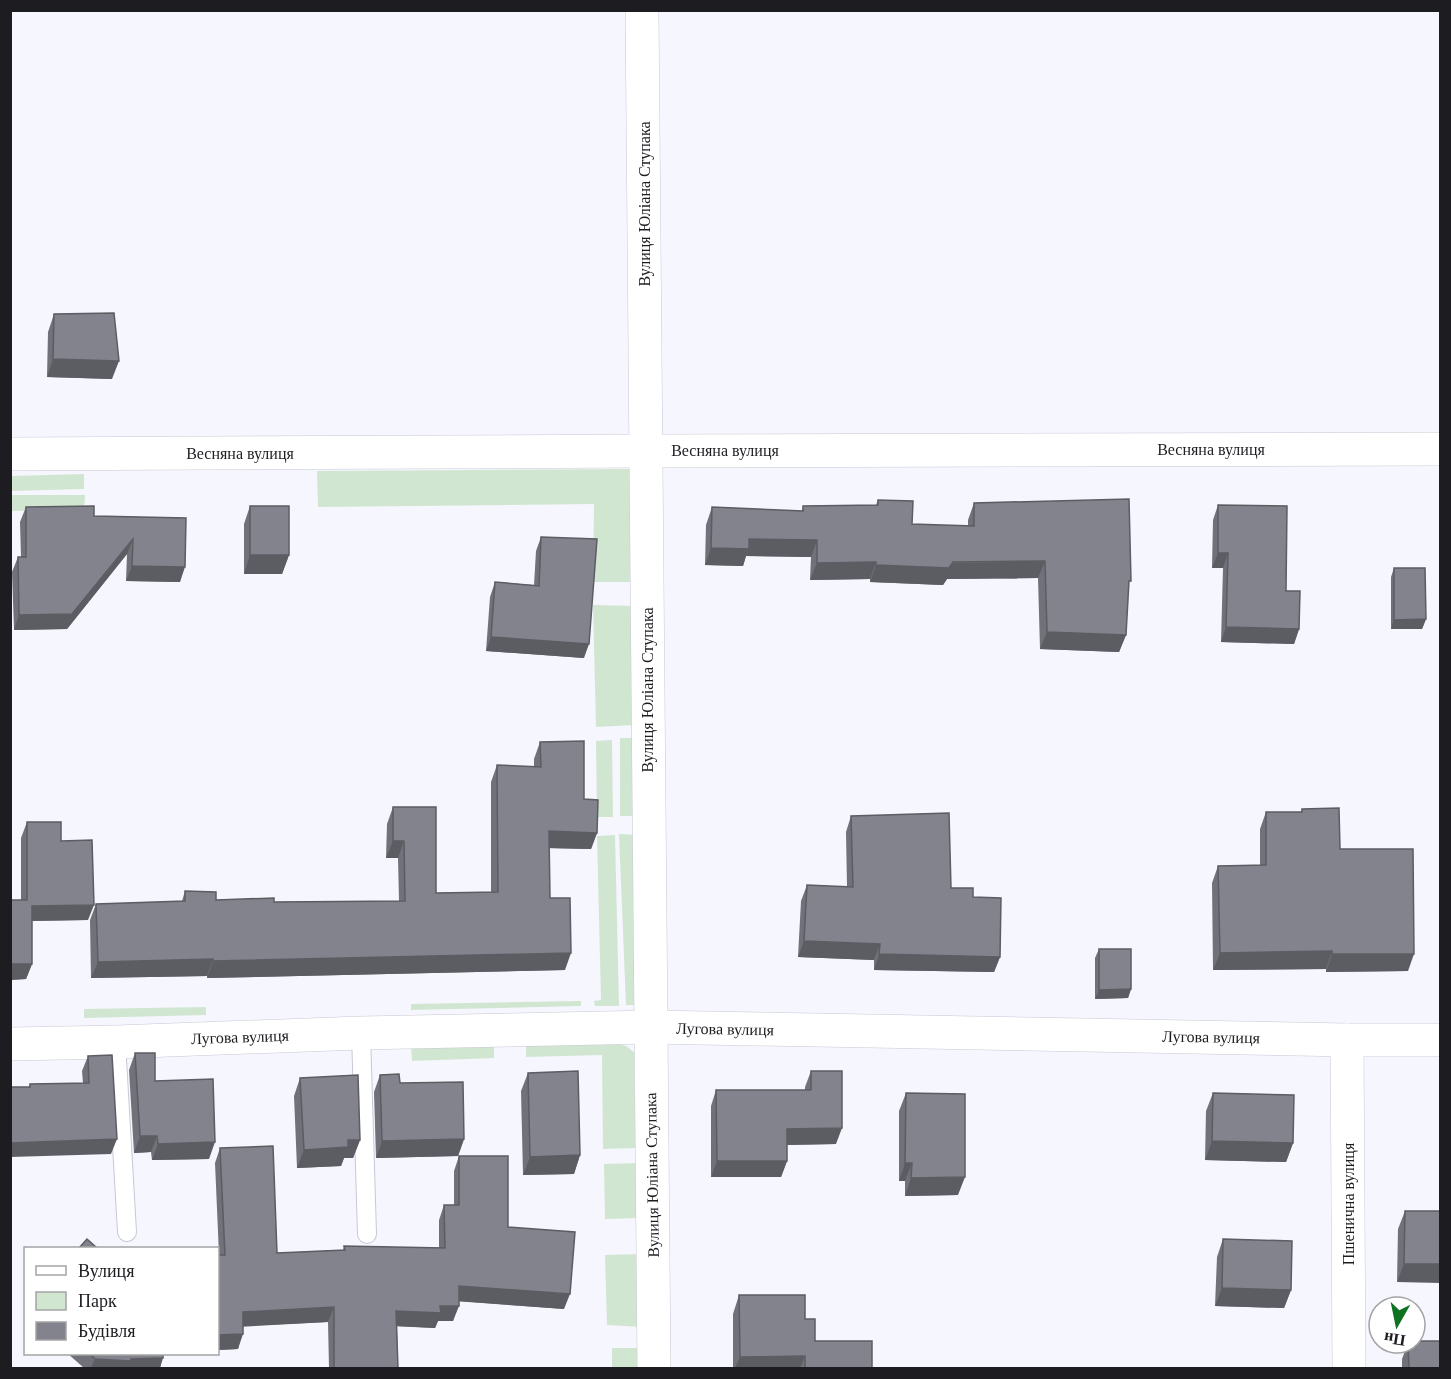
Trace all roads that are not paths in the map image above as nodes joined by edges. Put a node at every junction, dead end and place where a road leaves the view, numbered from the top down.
1 (642, 10) edge
2 (1440, 449) edge
3 (646, 451) junction
4 (10, 454) edge
5 (650, 1027) junction
6 (362, 1033) junction
7 (1347, 1040) junction
8 (1440, 1040) edge
9 (116, 1042) junction
10 (10, 1044) edge
11 (127, 1232) dead end
12 (367, 1234) dead end
13 (654, 1368) edge
14 (1349, 1368) edge

1 - 3 street, Вулиця Юліана Ступака
2 - 3 street, Весняна вулиця
3 - 4 street, Весняна вулиця
3 - 5 street, Вулиця Юліана Ступака
5 - 6 street, Лугова вулиця
5 - 7 street, Лугова вулиця
5 - 13 street, Вулиця Юліана Ступака
6 - 9 street, Лугова вулиця
6 - 12 lane
7 - 8 street, Лугова вулиця
7 - 14 street, Пшенична вулиця
9 - 10 street, Лугова вулиця
9 - 11 lane

